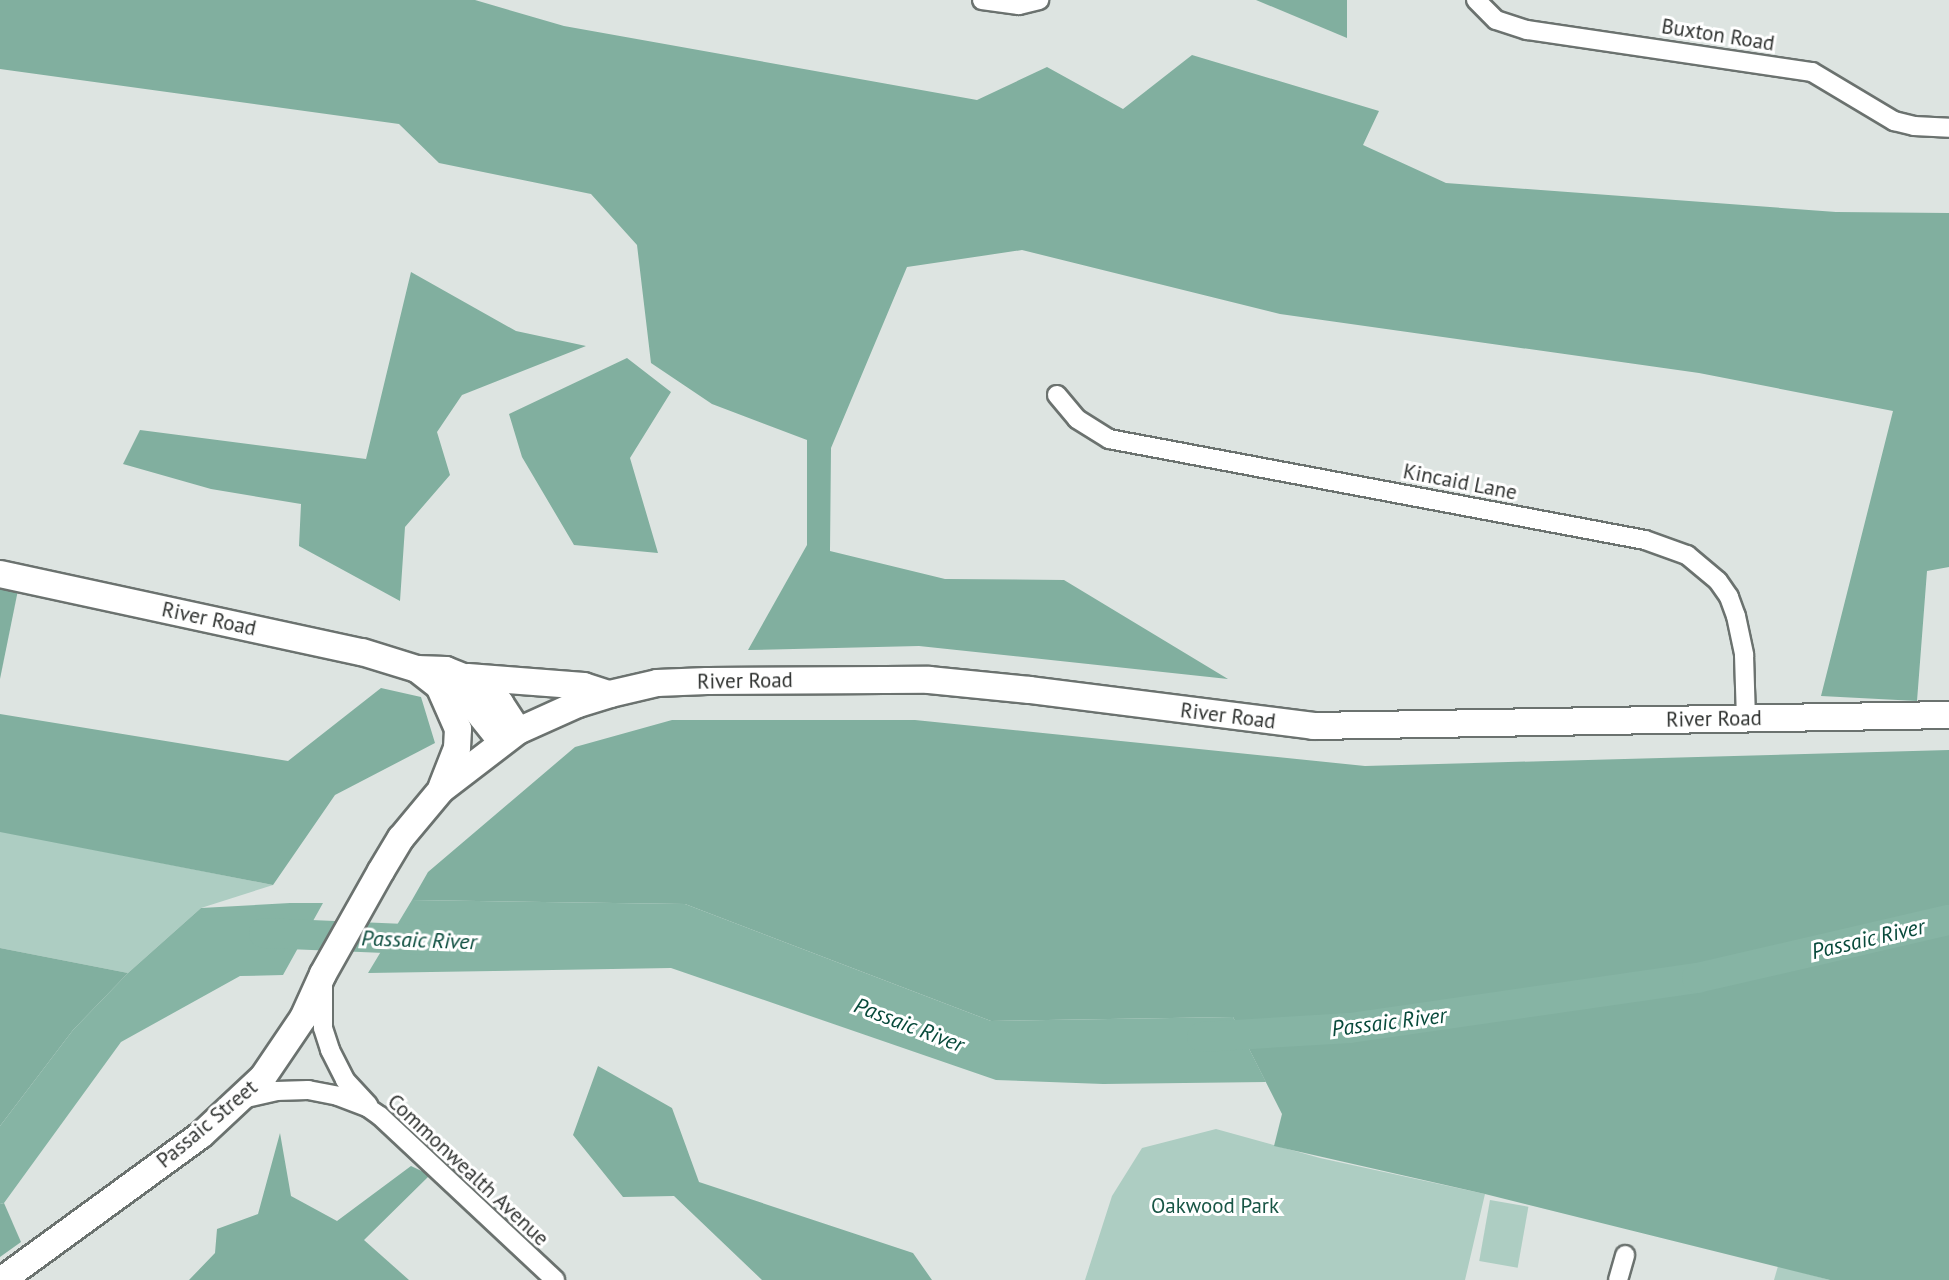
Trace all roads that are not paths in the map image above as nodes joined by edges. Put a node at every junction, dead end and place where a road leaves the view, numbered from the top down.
1 (982, 0) edge
2 (1039, 0) edge
3 (1476, 0) edge
4 (1949, 128) edge
5 (1057, 395) dead end
6 (0, 574) edge
7 (417, 669) junction
8 (466, 676) junction
9 (439, 686) junction
10 (610, 694) junction
11 (1949, 715) edge
12 (1746, 718) junction
13 (510, 737) junction
14 (441, 790) junction
15 (323, 974) junction
16 (242, 1100) junction
17 (380, 1116) junction
18 (1625, 1255) dead end
19 (5, 1279) edge
20 (555, 1280) edge
21 (1618, 1280) edge

1 - 2 street
3 - 4 street, Buxton Road
5 - 12 street, Kincaid Lane
6 - 7 main road, River Road
7 - 8 main road
7 - 9 main road
8 - 10 main road
8 - 13 main road
9 - 13 main road
9 - 14 main road
10 - 12 main road, River Road
10 - 13 main road, River Road
11 - 12 main road, River Road
13 - 14 main road, Passaic Street
14 - 15 main road, Passaic Street
15 - 16 main road, Passaic Street
15 - 17 street
16 - 17 street, Commonwealth Avenue
16 - 19 main road, Passaic Street
17 - 20 street, Commonwealth Avenue
18 - 21 street

